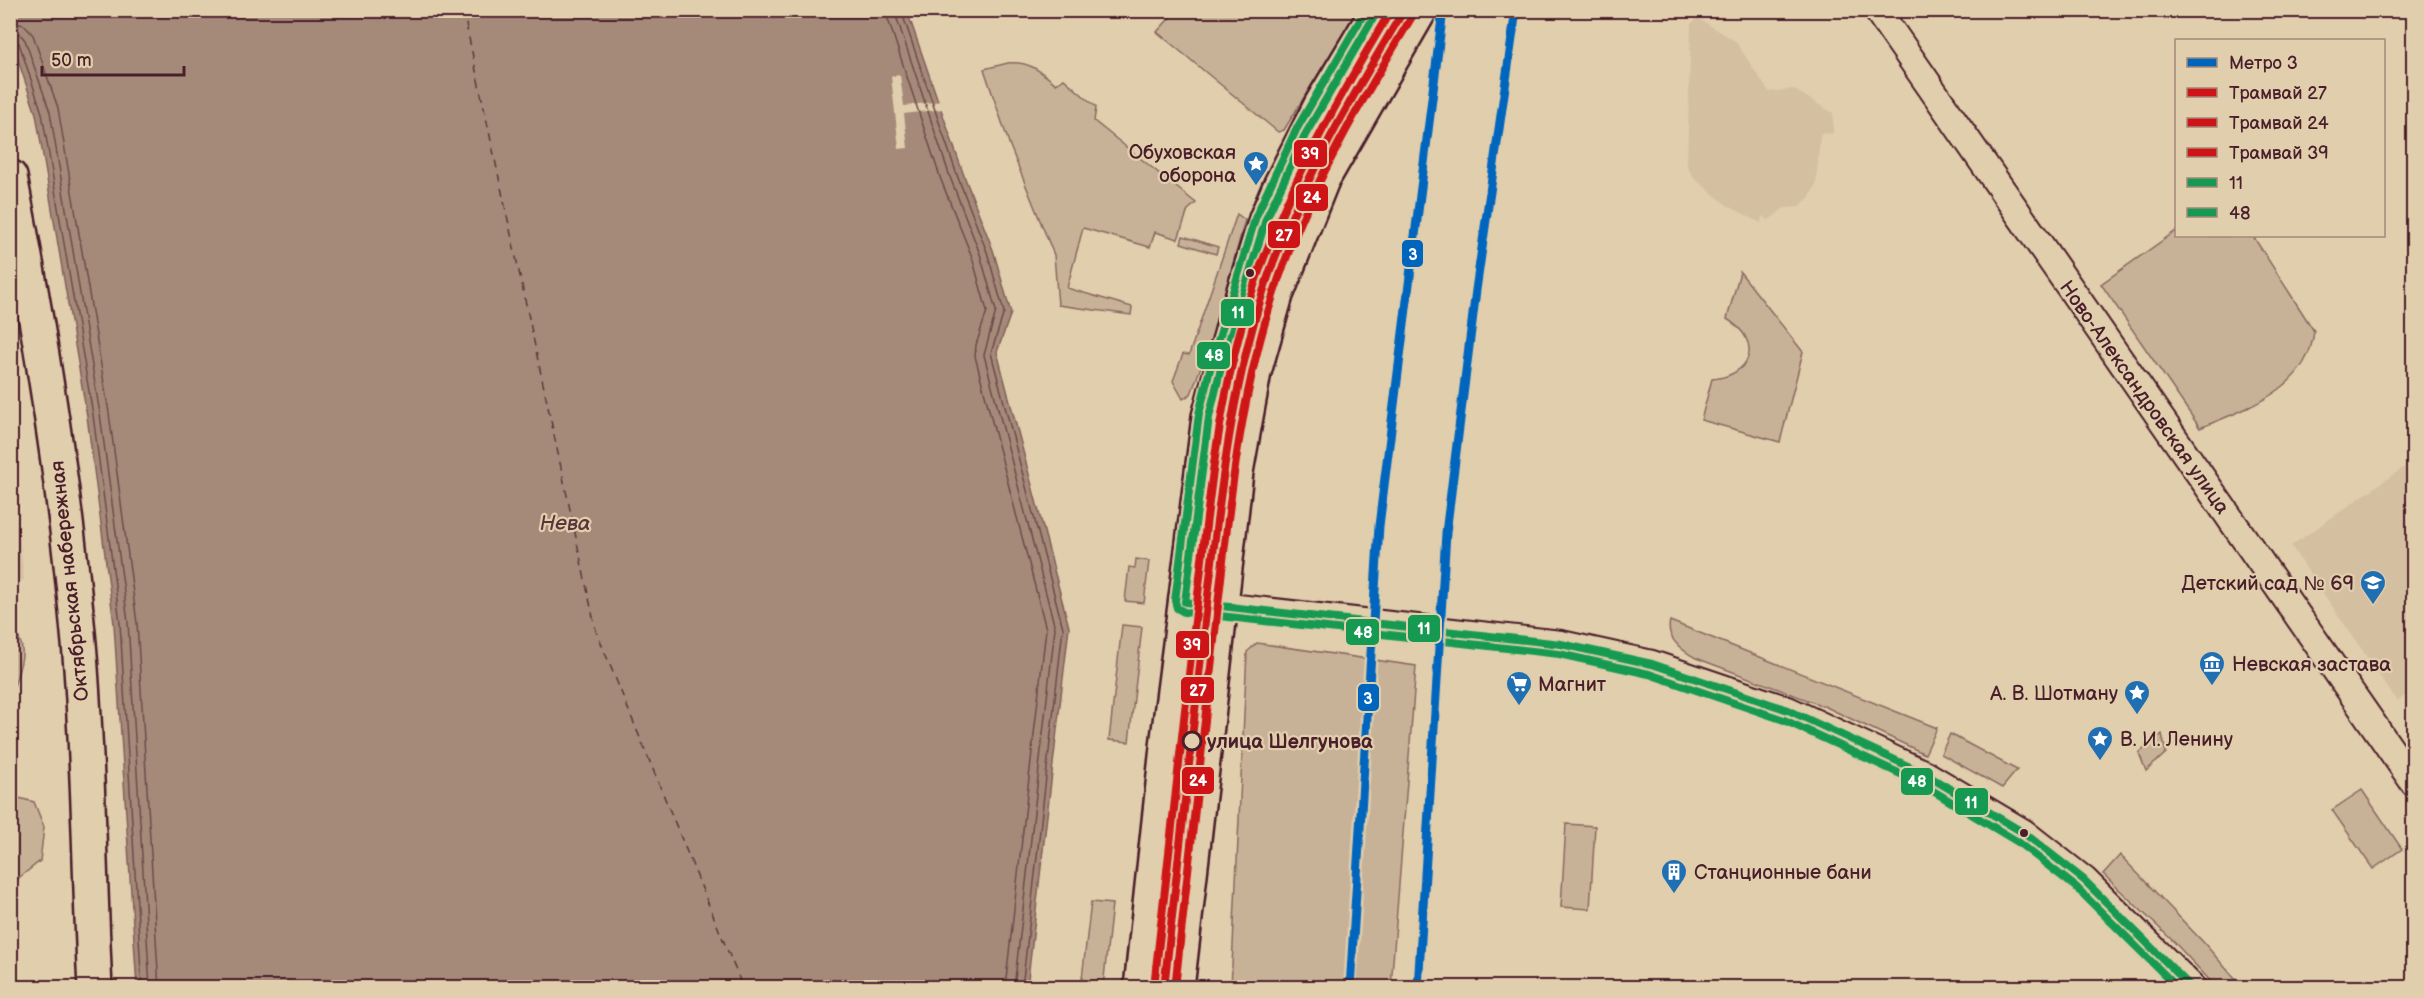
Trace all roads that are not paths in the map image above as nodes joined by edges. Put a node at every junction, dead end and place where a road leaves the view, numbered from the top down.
1 (1378, 10) edge
2 (1420, 10) edge
3 (1877, 10) edge
4 (10, 177) edge
5 (10, 297) edge
6 (1185, 602) junction
7 (1221, 606) junction
8 (2414, 783) edge
9 (75, 987) edge
10 (95, 987) edge
11 (1141, 987) edge
12 (1177, 987) edge
13 (2193, 987) edge

1 - 6 main road
2 - 7 main road
3 - 8 street, Ново-Александровская улица
4 - 10 main road, Октябрьская набережная
5 - 9 main road, Октябрьская набережная
6 - 7 street
6 - 11 main road
7 - 12 main road
7 - 13 street

